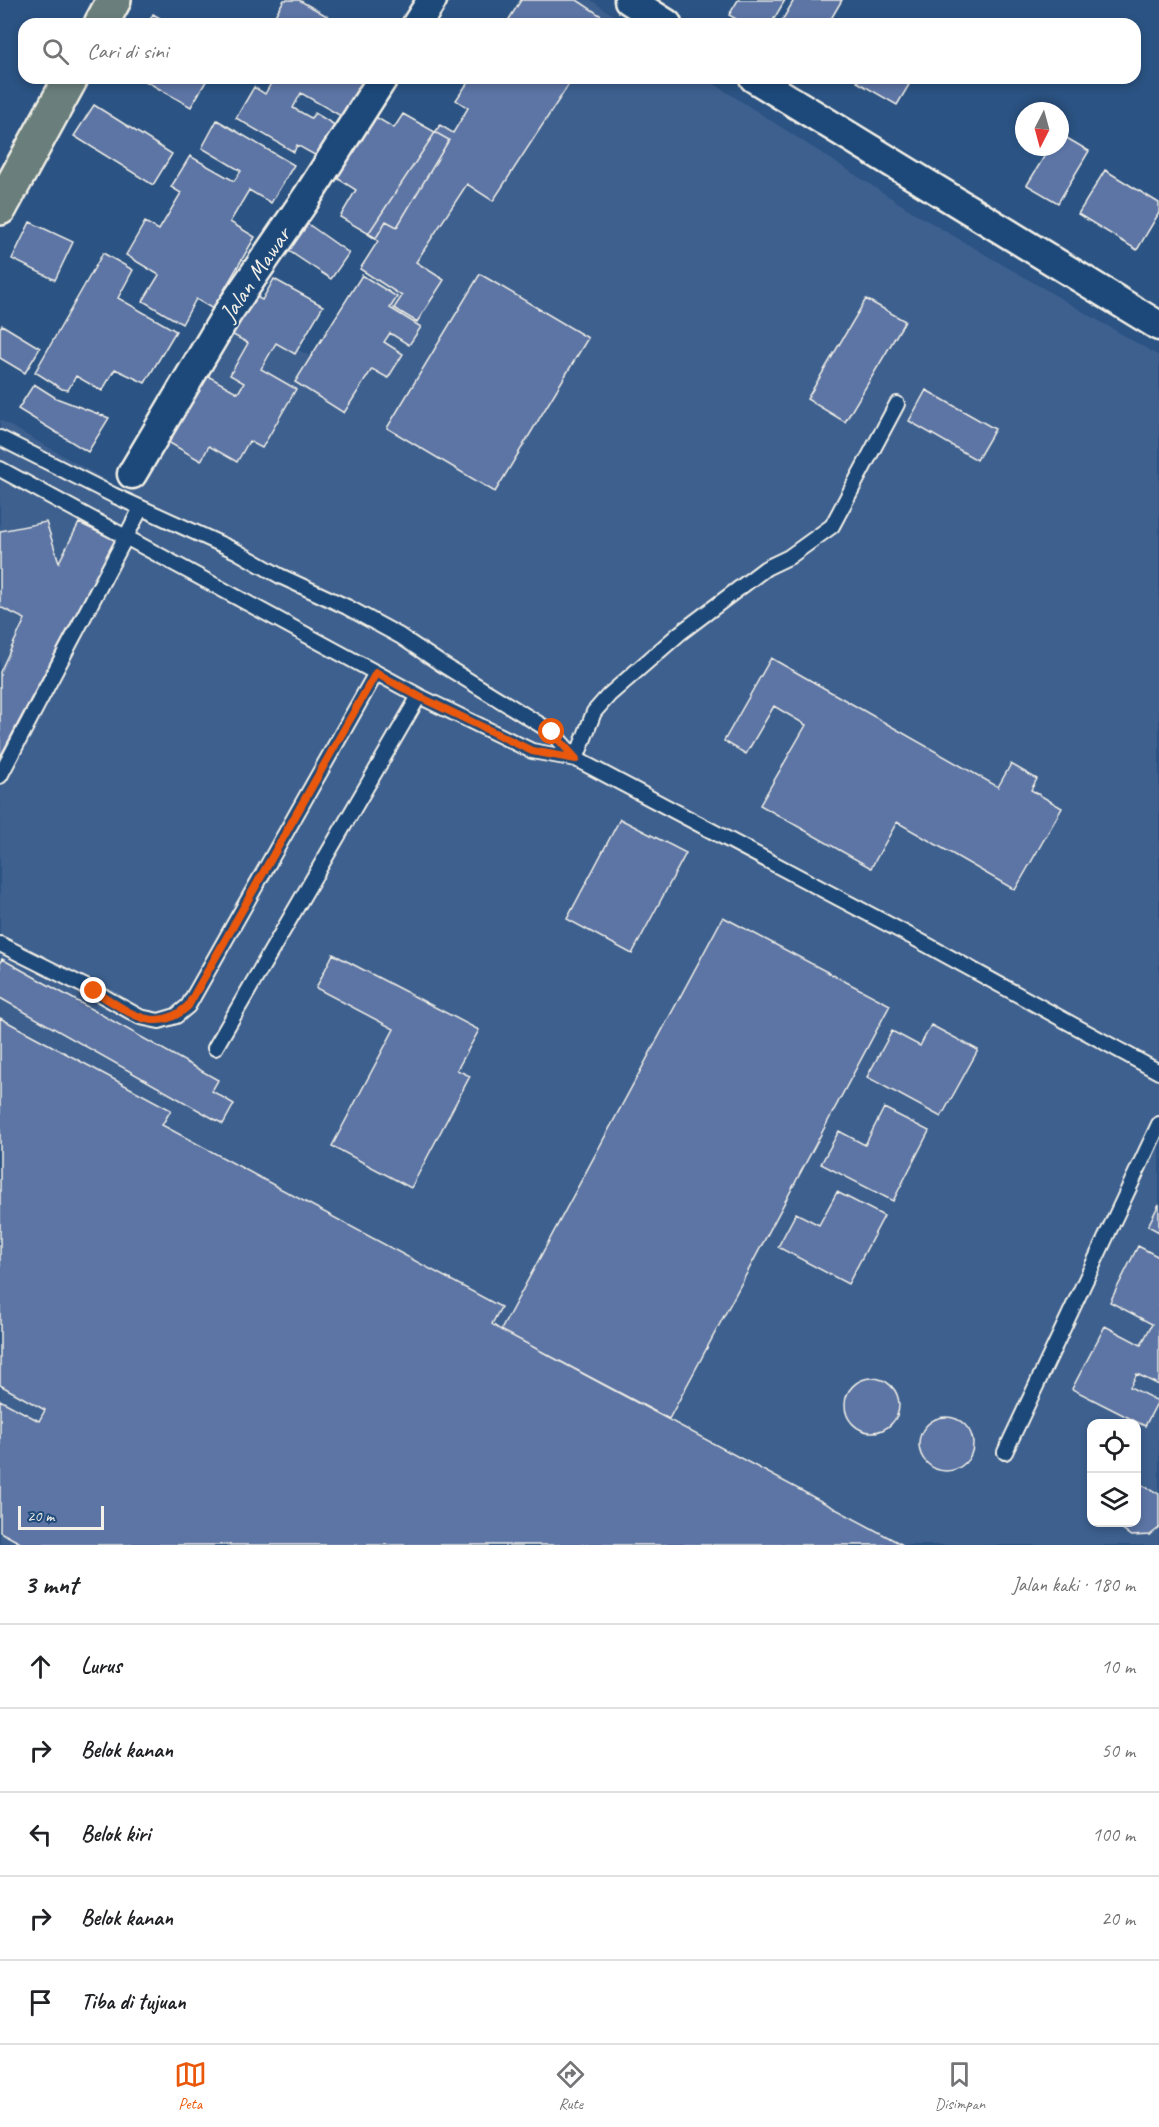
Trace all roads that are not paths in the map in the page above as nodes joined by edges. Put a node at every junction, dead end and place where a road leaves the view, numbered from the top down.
1 (114, 0) edge
2 (432, 0) edge
3 (629, 0) edge
4 (104, 18) edge
5 (421, 18) edge
6 (658, 18) edge
7 (68, 84) edge
8 (378, 84) edge
9 (764, 84) edge
10 (0, 208) edge
11 (1159, 326) edge
12 (897, 404) dead end
13 (0, 438) edge
14 (0, 469) edge
15 (132, 474) dead end
16 (141, 508) junction
17 (126, 536) junction
18 (376, 673) junction
19 (418, 696) junction
20 (576, 759) junction
21 (0, 776) edge
22 (0, 944) edge
23 (215, 1048) dead end
24 (1159, 1072) edge
25 (1159, 1124) edge
26 (1005, 1452) dead end

1 - 4 highway
2 - 5 street
3 - 6 street
7 - 10 highway
8 - 15 street, Jalan Mawar
9 - 11 street
12 - 20 lane
13 - 16 lane
14 - 17 lane
16 - 17 lane
16 - 20 lane
17 - 18 lane
17 - 21 lane
18 - 19 lane
18 - 22 lane
19 - 20 lane
19 - 23 lane
20 - 24 lane
25 - 26 lane

